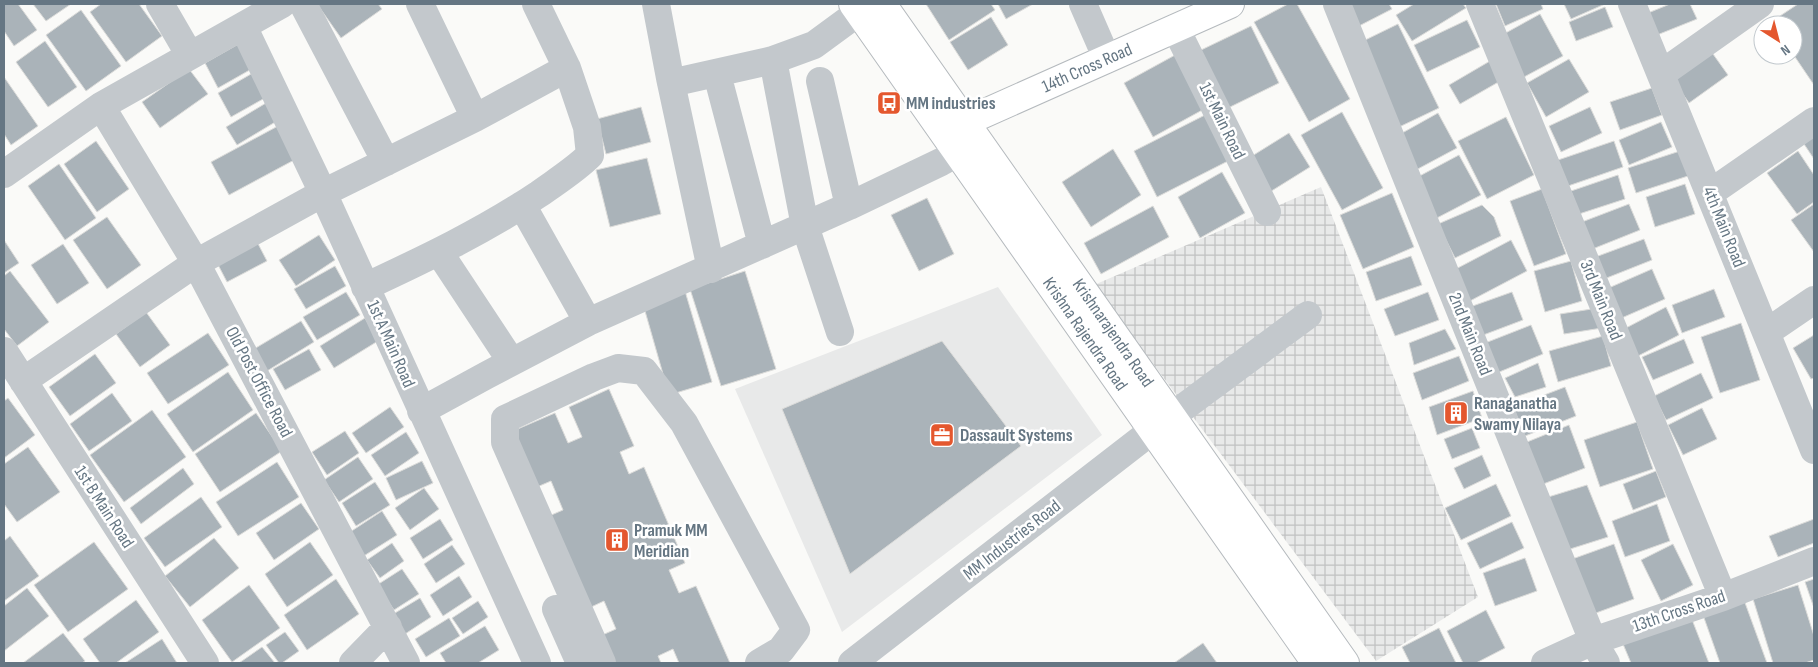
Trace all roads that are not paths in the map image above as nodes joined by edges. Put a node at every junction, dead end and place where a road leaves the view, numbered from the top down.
1 (160, 4) edge
2 (282, 4) edge
3 (303, 4) edge
4 (420, 4) edge
5 (536, 4) edge
6 (656, 4) edge
7 (1083, 4) edge
8 (1230, 4) edge
9 (1337, 4) edge
10 (1480, 4) edge
11 (1632, 4) edge
12 (1755, 5) edge
13 (864, 6) edge
14 (243, 26) junction
15 (1176, 29) junction
16 (190, 54) junction
17 (1107, 59) junction
18 (773, 60) junction
19 (567, 68) junction
20 (717, 74) junction
21 (1661, 74) junction
22 (820, 81) dead end
23 (671, 83) junction
24 (101, 106) junction
25 (475, 118) junction
26 (1814, 121) edge
27 (961, 138) junction
28 (386, 162) junction
29 (4, 174) edge
30 (323, 193) junction
31 (1710, 193) junction
32 (522, 205) junction
33 (850, 206) junction
34 (1267, 212) dead end
35 (805, 226) junction
36 (762, 245) junction
37 (439, 252) junction
38 (196, 263) junction
39 (711, 268) junction
40 (365, 287) junction
41 (1814, 300) edge
42 (1308, 315) dead end
43 (588, 322) junction
44 (840, 332) dead end
45 (1767, 332) junction
46 (4, 351) edge
47 (511, 361) junction
48 (23, 381) junction
49 (1805, 400) edge
50 (421, 411) junction
51 (1162, 424) junction
52 (1812, 438) edge
53 (1814, 562) edge
54 (1723, 597) junction
55 (556, 609) dead end
56 (388, 627) junction
57 (1600, 652) edge
58 (205, 663) edge
59 (353, 663) edge
60 (406, 663) edge
61 (537, 663) edge
62 (580, 663) edge
63 (602, 663) edge
64 (760, 663) edge
65 (852, 663) edge
66 (1316, 663) edge
67 (1345, 663) edge
68 (1545, 663) edge

1 - 16 street
2 - 14 street
3 - 28 street
4 - 25 street
5 - 19 street
6 - 23 street
7 - 17 street
8 - 15 main road, 14th Cross Road
9 - 57 street, 2nd Main Road
10 - 54 street, 3rd Main Road
11 - 21 street, 4th Main Road
12 - 21 street
13 - 18 street
13 - 27 main road, Krishnarajendra Road
14 - 16 street
14 - 30 street, 1st A Main Road
15 - 17 main road, 14th Cross Road
15 - 34 street, 1st Main Road
16 - 24 street
17 - 27 main road, 14th Cross Road
18 - 20 street
18 - 35 street
19 - 25 street
19 - 32 street
20 - 23 street
20 - 36 street
21 - 31 street, 4th Main Road
22 - 33 street
23 - 39 street
24 - 29 street
24 - 38 street, Old Post Office Road
25 - 28 street
26 - 31 street
27 - 33 street
27 - 51 main road, Krishnarajendra Road
28 - 30 street
30 - 38 street
30 - 40 street, 1st A Main Road
31 - 45 street, 4th Main Road
32 - 37 street
32 - 43 street
33 - 35 street
35 - 36 street
35 - 44 street
36 - 39 street
37 - 40 street
37 - 47 street
38 - 48 street
38 - 56 street, Old Post Office Road
39 - 43 street
40 - 50 street, 1st A Main Road
41 - 45 street
42 - 51 street, MM Industries Road
43 - 47 street
45 - 49 street, 4th Main Road
46 - 48 street, 1st B Main Road
47 - 50 street
48 - 58 street, 1st B Main Road
49 - 52 street, 4th Main Road
50 - 61 street, 1st A Main Road
51 - 65 street, MM Industries Road
51 - 66 main road
51 - 67 main road, Krishnarajendra Road
53 - 54 street, 13th Cross Road
54 - 57 street, 13th Cross Road
55 - 62 street
56 - 59 street
56 - 60 street, Old Post Office Road
57 - 68 street, 13th Cross Road
63 - 64 street

